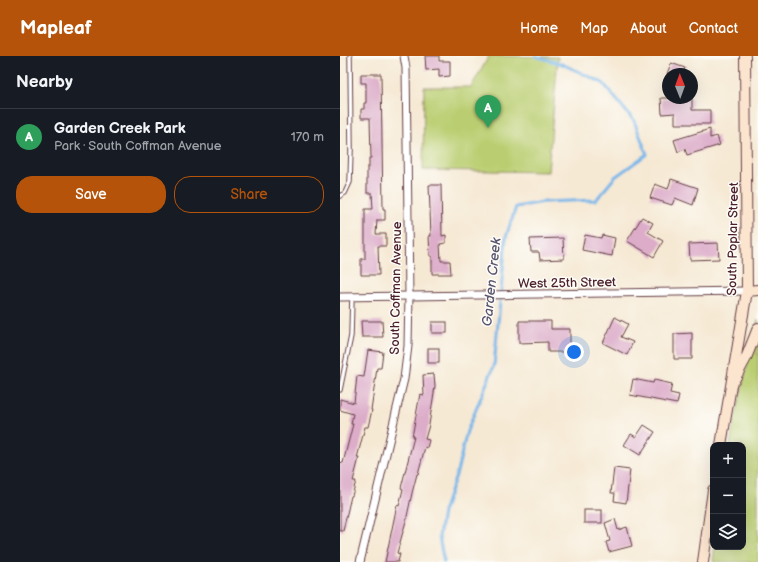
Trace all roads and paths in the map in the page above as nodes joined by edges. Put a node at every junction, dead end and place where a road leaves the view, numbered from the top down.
1 (350, 56) edge
2 (404, 56) edge
3 (745, 56) edge
4 (340, 196) edge
5 (758, 290) edge
6 (747, 291) junction
7 (409, 296) junction
8 (340, 297) edge
9 (352, 297) junction
10 (758, 328) edge
11 (730, 387) junction
12 (340, 390) edge
13 (721, 442) edge
14 (710, 512) edge
15 (360, 562) edge
16 (703, 562) edge

1 - 4 lane
2 - 7 street, South Coffman Avenue
3 - 6 main road, South Poplar Street
5 - 6 main road
6 - 7 street, West 25th Street
6 - 11 main road, South Poplar Street
7 - 9 street, West 25th Street
7 - 15 street, South Coffman Avenue
8 - 9 street, West 25th Street
9 - 12 lane
10 - 11 main road
11 - 13 main road, South Poplar Street
14 - 16 main road

